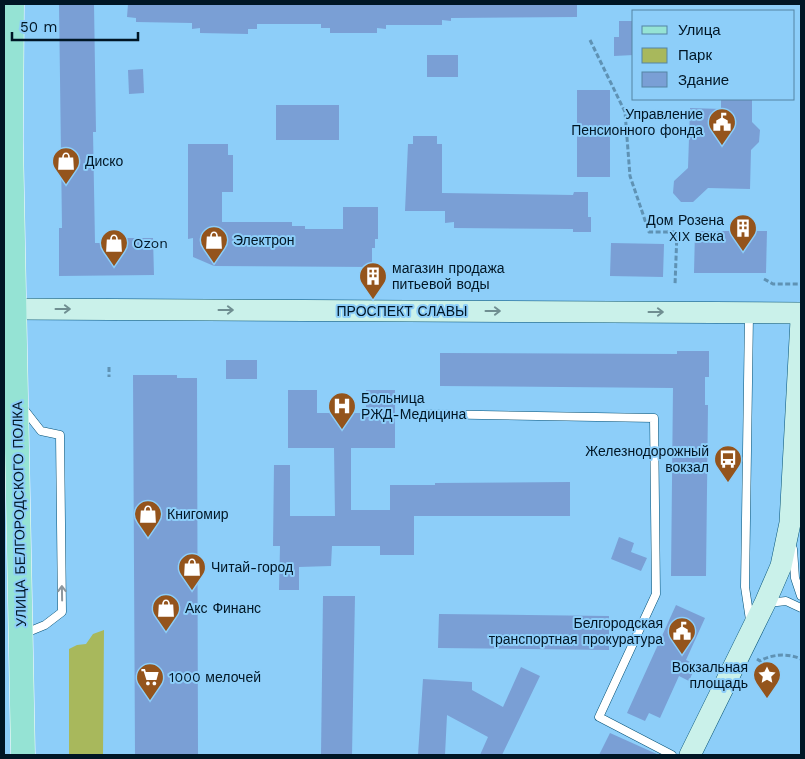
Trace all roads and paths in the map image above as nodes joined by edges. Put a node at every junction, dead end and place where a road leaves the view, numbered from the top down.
1 (12, 4) edge
2 (590, 40) dead end
3 (764, 280) dead end
4 (801, 284) edge
5 (675, 285) dead end
6 (9, 309) edge
7 (749, 313) junction
8 (801, 313) edge
9 (801, 320) edge
10 (801, 359) edge
11 (109, 367) dead end
12 (109, 377) dead end
13 (16, 399) junction
14 (425, 414) dead end
15 (790, 523) junction
16 (801, 596) edge
17 (765, 603) junction
18 (801, 608) edge
19 (751, 631) junction
20 (21, 635) junction
21 (754, 658) dead end
22 (801, 659) edge
23 (23, 755) edge
24 (672, 755) edge
25 (690, 755) edge

1 - 6 main road, УЛИЦА БЕЛГОРОДСКОГО ПОЛКА
2 - 5 path
3 - 4 path
6 -> 7 main road, ПРОСПЕКТ СЛАВЫ
6 - 13 main road, УЛИЦА БЕЛГОРОДСКОГО ПОЛКА
7 - 8 main road, ПРОСПЕКТ СЛАВЫ
7 - 19 lane
9 - 10 main road
10 - 15 main road
11 - 12 path
13 - 20 main road, УЛИЦА БЕЛГОРОДСКОГО ПОЛКА
20 -> 13 lane
14 - 24 lane
15 - 16 lane
15 - 17 main road
17 - 18 lane
17 - 19 main road
19 - 25 main road
20 - 23 main road, УЛИЦА БЕЛГОРОДСКОГО ПОЛКА
21 - 22 path

